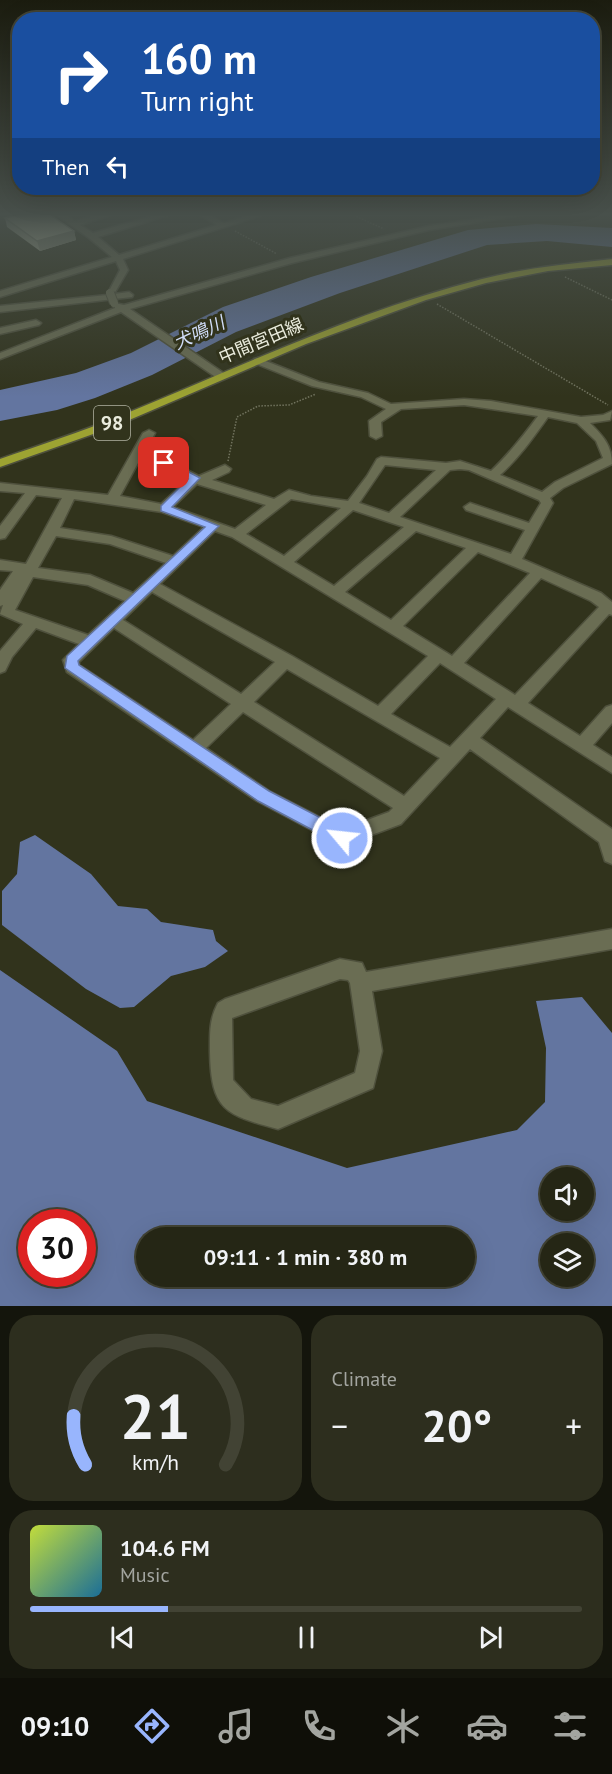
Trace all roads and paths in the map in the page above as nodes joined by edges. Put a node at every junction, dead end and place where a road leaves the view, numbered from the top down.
1 (59, 275) edge
2 (121, 275) edge
3 (242, 275) edge
4 (509, 275) edge
5 (564, 277) dead end
6 (2, 291) edge
7 (129, 296) dead end
8 (612, 300) edge
9 (434, 303) dead end
10 (25, 307) junction
11 (120, 308) junction
12 (0, 309) edge
13 (36, 323) dead end
14 (0, 332) edge
15 (0, 356) edge
16 (258, 361) junction
17 (217, 374) junction
18 (326, 386) junction
19 (398, 407) junction
20 (611, 413) edge
21 (544, 415) junction
22 (581, 420) junction
23 (149, 434) dead end
24 (376, 436) dead end
25 (135, 458) junction
26 (611, 459) edge
27 (0, 463) edge
28 (446, 468) junction
29 (225, 469) joint
30 (493, 475) junction
31 (198, 480) junction
32 (0, 488) edge
33 (32, 492) junction
34 (69, 496) junction
35 (543, 497) junction
36 (112, 499) junction
37 (276, 504) junction
38 (349, 505) junction
39 (470, 507) dead end
40 (165, 508) junction
41 (392, 517) junction
42 (213, 526) junction
43 (413, 526) junction
44 (531, 528) junction
45 (52, 531) junction
46 (237, 534) junction
47 (0, 535) edge
48 (476, 546) junction
49 (514, 560) junction
50 (175, 561) junction
51 (285, 562) junction
52 (0, 565) edge
53 (540, 571) junction
54 (30, 572) junction
55 (150, 584) junction
56 (336, 592) junction
57 (134, 599) junction
58 (0, 601) edge
59 (609, 609) edge
60 (112, 620) junction
61 (33, 622) junction
62 (393, 627) junction
63 (90, 642) junction
64 (439, 654) junction
65 (287, 660) junction
66 (454, 664) junction
67 (0, 667) edge
68 (513, 700) junction
69 (243, 702) junction
70 (612, 712) edge
71 (380, 714) junction
72 (469, 740) junction
73 (582, 745) junction
74 (194, 749) junction
75 (451, 756) junction
76 (612, 766) edge
77 (406, 807) junction
78 (610, 843) edge
79 (612, 939) edge
80 (360, 983) junction

1 - 6 street
2 - 11 street, bridge
3 - 11 street
4 - 16 main road, 中間宮田線 / 98
5 - 8 path
6 - 10 street
7 - 10 street
9 - 20 path
10 - 12 street
11 - 15 street
11 - 17 street
13 - 14 street
16 - 17 main road, 中間宮田線 / 98
16 - 18 street
17 - 27 main road, 中間宮田線 / 98
18 - 19 street
18 - 29 path
19 - 21 street
19 - 24 street
20 - 22 street
21 - 22 street
21 - 30 street
22 - 26 street
23 - 25 street
25 - 31 street
25 - 36 street
26 - 35 street
28 - 30 street
28 - 38 street
28 - 41 street
29 - 31 street
30 - 35 street
31 - 37 street
31 - 40 street
32 - 33 street
33 - 34 street
33 - 47 street
34 - 36 street
34 - 45 street
35 - 44 street
36 - 40 street
37 - 38 street
37 - 46 street
38 - 41 street
38 - 51 street
39 - 44 street
40 - 42 street
41 - 43 street
42 - 46 street
42 - 50 street
43 - 48 street
43 - 56 street
44 - 49 street
45 - 50 street
45 - 54 street
46 - 51 street
48 - 49 street
48 - 62 street
49 - 53 street
50 - 55 street
51 - 56 street
52 - 58 street
53 - 59 street
53 - 66 street
54 - 57 street
54 - 61 street
55 - 57 street
55 - 65 street
56 - 62 street
57 - 60 street
59 - 68 street
60 - 63 street
60 - 69 street
61 - 63 street
61 - 67 street
62 - 64 street
63 - 74 street
64 - 66 street
64 - 71 street
65 - 69 street
65 - 71 street
66 - 68 street
68 - 72 street
68 - 73 street
69 - 74 street
69 - 77 street
70 - 73 street
71 - 75 street
72 - 75 street
72 - 78 street
73 - 76 street
74 - 77 street
75 - 77 street
79 - 80 street
80 - 80 street

